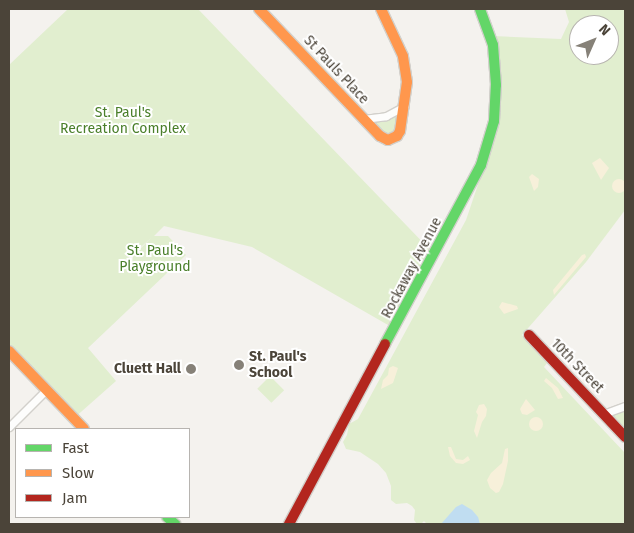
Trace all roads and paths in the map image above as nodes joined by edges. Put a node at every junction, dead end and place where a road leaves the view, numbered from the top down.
1 (259, 9) edge
2 (381, 9) edge
3 (480, 9) edge
4 (406, 106) junction
5 (363, 118) junction
6 (529, 336) dead end
7 (9, 351) edge
8 (46, 390) junction
9 (625, 406) edge
10 (603, 414) junction
11 (9, 427) edge
12 (83, 428) edge
13 (625, 437) edge
14 (289, 524) edge

1 - 5 main road, St Pauls Place
2 - 4 main road
3 - 14 main road, Rockaway Avenue
4 - 5 street
4 - 5 main road, St Pauls Place
6 - 10 main road, 10th Street
7 - 8 main road
8 - 11 street
8 - 12 main road
9 - 10 street
10 - 13 main road, 10th Street

